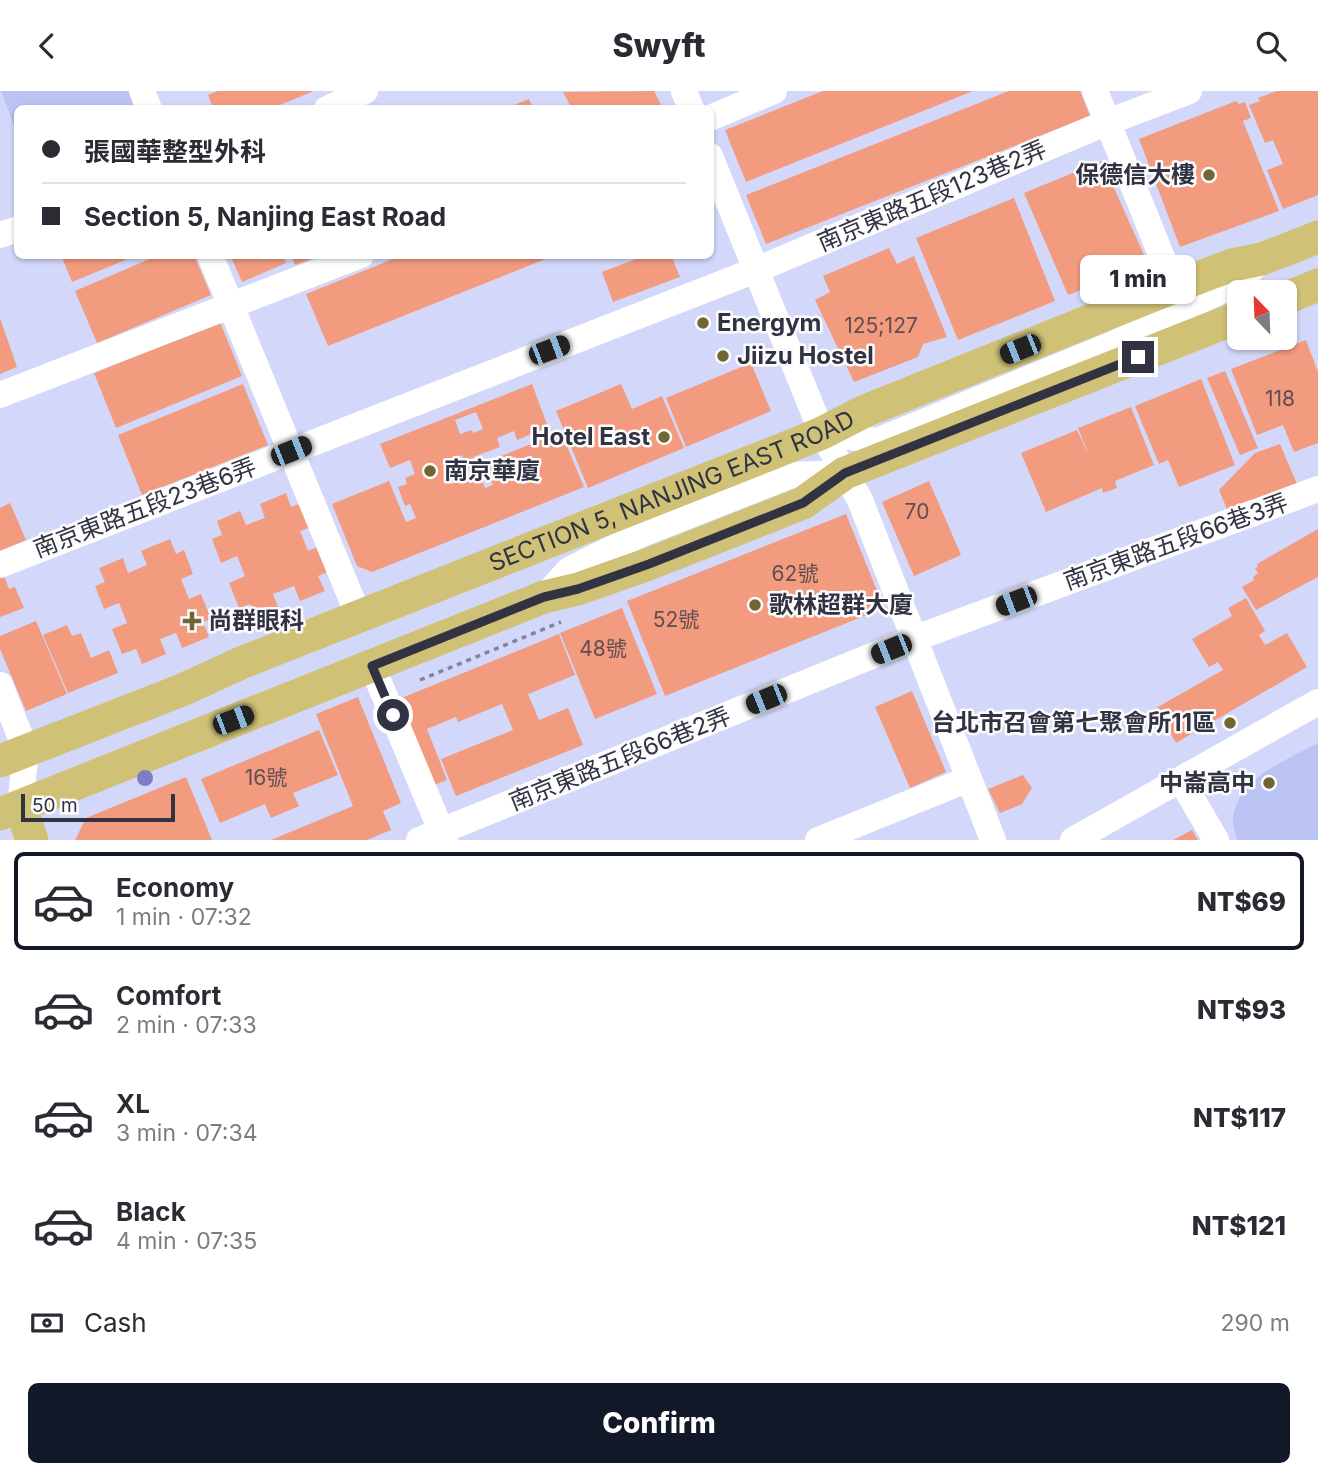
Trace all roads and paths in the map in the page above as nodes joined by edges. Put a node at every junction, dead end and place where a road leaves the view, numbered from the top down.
1 (365, 91) edge
2 (775, 91) edge
3 (1095, 91) edge
4 (1189, 91) edge
5 (335, 105) edge
6 (714, 116) edge
7 (1108, 122) junction
8 (714, 166) edge
9 (1318, 237) edge
10 (212, 259) edge
11 (351, 259) edge
12 (1262, 259) junction
13 (756, 270) junction
14 (1318, 285) edge
15 (1174, 287) junction
16 (1297, 294) edge
17 (231, 306) junction
18 (1227, 322) edge
19 (0, 395) edge
20 (822, 433) junction
21 (291, 451) junction
22 (845, 473) junction
23 (1318, 489) edge
24 (0, 565) edge
25 (359, 617) junction
26 (916, 638) junction
27 (372, 666) junction
28 (0, 685) edge
29 (1318, 702) edge
30 (13, 756) edge
31 (969, 779) junction
32 (1181, 779) junction
33 (10, 810) edge
34 (435, 837) edge
35 (32, 840) edge
36 (818, 840) edge
37 (993, 840) edge
38 (1073, 840) edge
39 (1216, 840) edge

1 - 5 street
2 - 6 street
3 - 7 street
4 - 7 street, 南京東路五段123巷2弄
7 - 13 street, 南京東路五段123巷2弄
7 - 15 street
8 - 13 street
9 - 12 main road, SECTION 5, NANJING EAST ROAD
10 - 17 street
11 - 17 street
12 - 15 main road, SECTION 5, NANJING EAST ROAD
12 - 20 street
13 - 20 street
13 - 21 street, 南京東路五段123巷2弄
14 - 16 main road
15 - 20 main road, SECTION 5, NANJING EAST ROAD
17 - 19 street
17 - 21 street
18 - 22 main road, SECTION 5, NANJING EAST ROAD
20 - 22 street
20 - 25 main road, SECTION 5, NANJING EAST ROAD
21 - 24 street, 南京東路五段23巷6弄
21 - 25 street
22 - 26 street
22 - 27 main road, SECTION 5, NANJING EAST ROAD
23 - 26 street, 南京東路五段66巷3弄
25 - 30 main road, SECTION 5, NANJING EAST ROAD
26 - 31 street
26 - 34 street, 南京東路五段66巷2弄
27 - 33 main road, SECTION 5, NANJING EAST ROAD
27 - 34 street
28 - 30 street
29 - 32 street
30 - 33 street
31 - 36 street
31 - 37 street
32 - 38 street
32 - 39 street
33 - 35 main road

